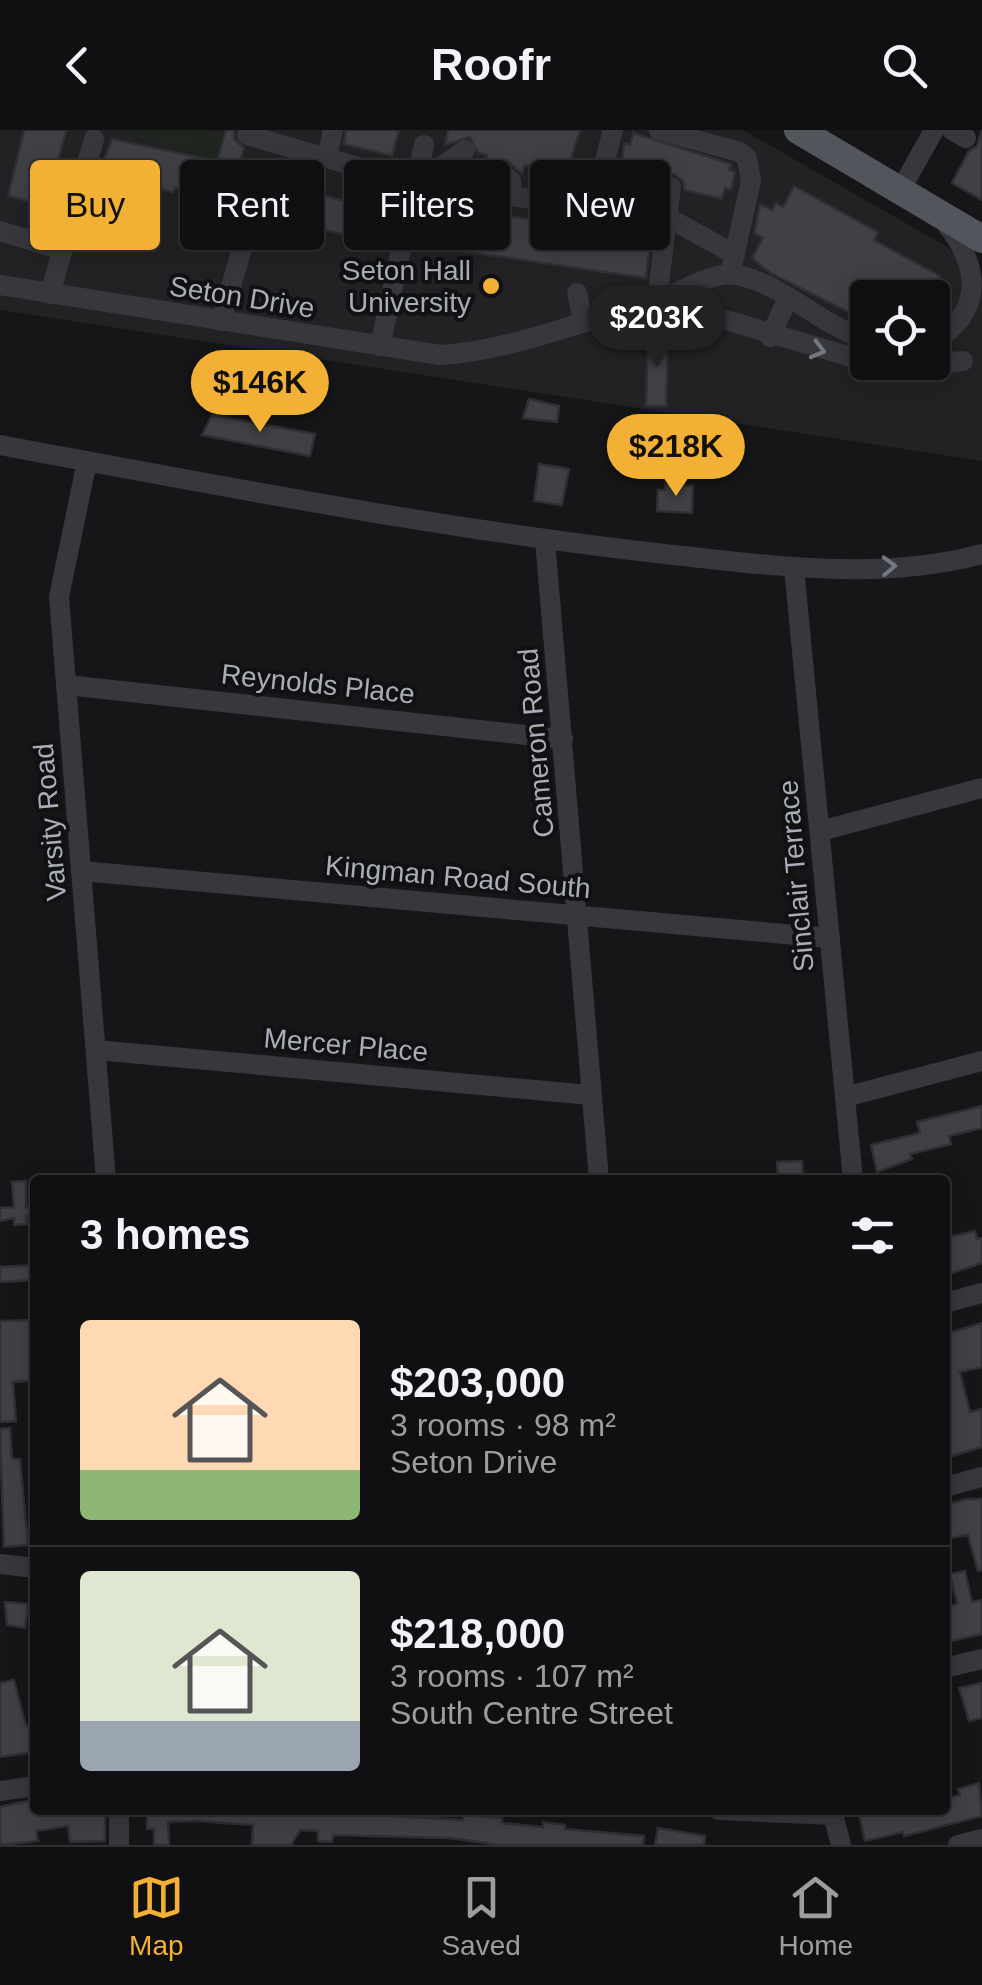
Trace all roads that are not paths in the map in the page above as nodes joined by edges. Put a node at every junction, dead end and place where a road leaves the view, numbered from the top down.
1 (312, 130) edge
2 (334, 130) edge
3 (613, 130) edge
4 (659, 130) edge
5 (934, 130) edge
6 (808, 133) edge
7 (247, 135) dead end
8 (94, 139) dead end
9 (424, 145) dead end
10 (465, 150) dead end
11 (306, 152) junction
12 (327, 158) junction
13 (88, 160) edge
14 (421, 160) edge
15 (451, 160) edge
16 (605, 160) edge
17 (344, 163) edge
18 (671, 187) dead end
19 (900, 191) junction
20 (670, 192) edge
21 (941, 215) junction
22 (670, 220) edge
23 (0, 231) edge
24 (982, 239) edge
25 (30, 240) edge
26 (63, 250) edge
27 (242, 250) edge
28 (401, 250) edge
29 (662, 250) edge
30 (732, 264) junction
31 (0, 285) edge
32 (659, 292) junction
33 (577, 293) dead end
34 (50, 294) junction
35 (787, 300) junction
36 (583, 320) junction
37 (221, 321) junction
38 (850, 331) edge
39 (950, 335) edge
40 (770, 337) junction
41 (380, 346) junction
42 (850, 357) edge
43 (0, 445) edge
44 (87, 461) junction
45 (545, 540) junction
46 (982, 554) edge
47 (794, 568) junction
48 (66, 685) junction
49 (563, 739) junction
50 (982, 788) edge
51 (820, 831) junction
52 (81, 871) junction
53 (578, 916) junction
54 (830, 938) junction
55 (96, 1050) junction
56 (982, 1061) edge
57 (590, 1094) junction
58 (845, 1097) junction
59 (106, 1175) edge
60 (598, 1175) edge
61 (853, 1175) edge
62 (982, 1293) edge
63 (950, 1302) edge
64 (982, 1477) edge
65 (950, 1486) edge
66 (0, 1564) edge
67 (30, 1567) edge
68 (982, 1659) edge
69 (950, 1667) edge
70 (30, 1787) edge
71 (0, 1791) edge
72 (119, 1815) edge
73 (833, 1815) edge
74 (982, 1839) edge
75 (118, 1845) edge
76 (842, 1845) edge
77 (958, 1845) edge

1 - 11 street
2 - 12 street
3 - 16 street
4 - 30 street
5 - 19 street
6 - 19 main road
7 - 11 street
8 - 13 street
9 - 14 street
10 - 15 street
11 - 12 street
12 - 17 street
18 - 20 street
19 - 21 main road
21 - 24 main road
21 - 39 street
22 - 30 street
23 - 25 street
26 - 34 street
27 - 37 street
28 - 41 street
29 - 32 street
30 - 32 street, Seton Drive
30 - 35 street
31 - 34 street, Seton Drive
32 - 36 street, Seton Drive
32 - 40 street
33 - 36 street
34 - 37 street, Seton Drive
35 - 38 street
35 - 40 street
36 - 41 street, Seton Drive
37 - 41 street, Seton Drive
40 -> 42 street
43 - 44 street
44 - 45 street
44 - 48 street, Varsity Road
45 - 47 street
45 - 49 street, Cameron Road
47 -> 46 street
47 - 51 street, Sinclair Terrace
48 - 49 street, Reynolds Place
48 - 52 street, Varsity Road
49 - 53 street, Cameron Road
50 - 51 street
51 - 54 street, Sinclair Terrace
52 - 53 street, Kingman Road South
52 - 55 street, Varsity Road
53 - 54 street, Kingman Road South
53 - 57 street, Cameron Road
54 - 58 street, Sinclair Terrace
55 - 57 street, Mercer Place
55 - 59 street, Varsity Road
56 - 58 street
57 - 60 street, Cameron Road
58 - 61 street, Sinclair Terrace
62 - 63 street
64 - 65 street
66 - 67 street
68 - 69 street
70 - 71 street
72 - 75 street
73 - 76 street
74 - 77 street

